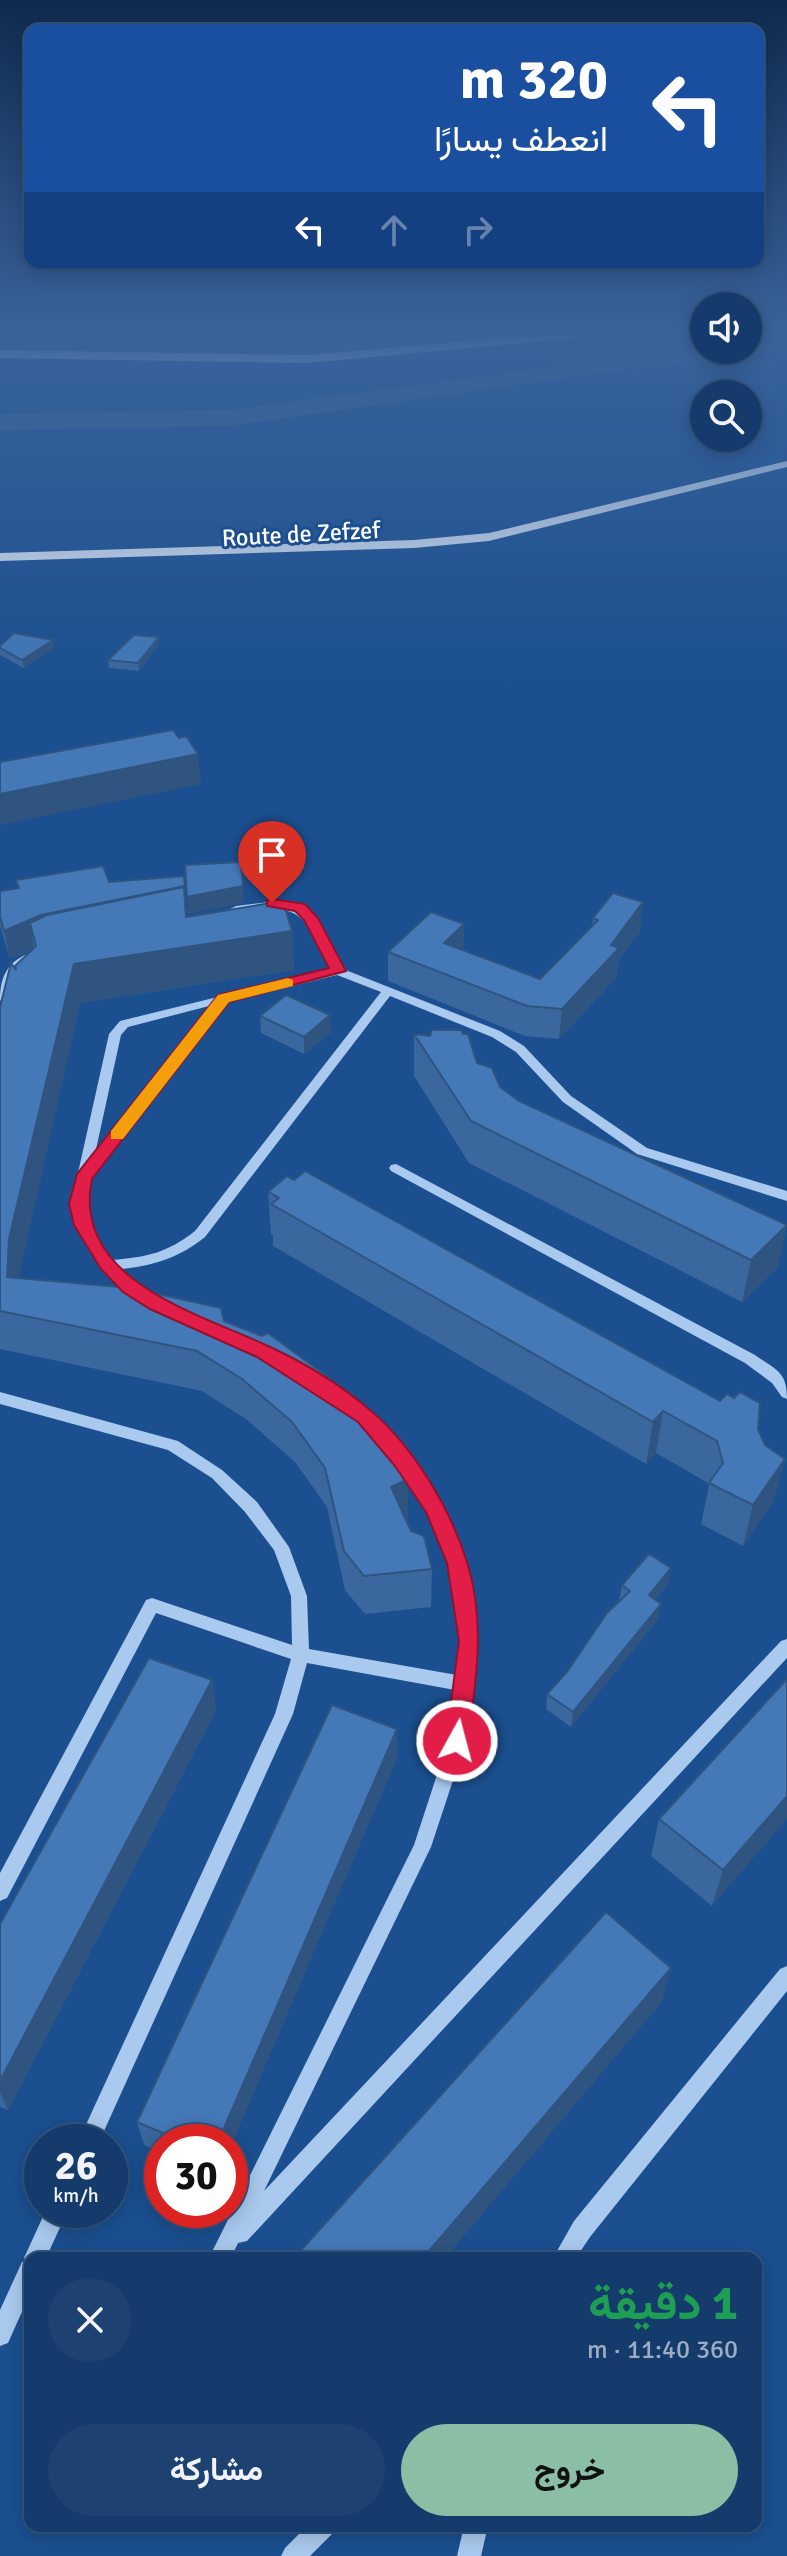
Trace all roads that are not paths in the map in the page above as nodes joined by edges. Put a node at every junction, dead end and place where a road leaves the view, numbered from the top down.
1 (787, 464) edge
2 (787, 474) edge
3 (0, 557) edge
4 (0, 567) edge
5 (224, 912) edge
6 (50, 948) edge
7 (338, 971) junction
8 (387, 992) junction
9 (0, 997) edge
10 (224, 999) junction
11 (396, 1168) dead end
12 (83, 1178) junction
13 (787, 1196) edge
14 (107, 1265) junction
15 (156, 1304) edge
16 (319, 1384) edge
17 (787, 1393) edge
18 (0, 1398) edge
19 (787, 1646) edge
20 (301, 1655) junction
21 (464, 1684) junction
22 (0, 1892) edge
23 (787, 1976) edge
24 (96, 2124) edge
25 (49, 2228) edge
26 (38, 2252) edge
27 (223, 2252) edge
28 (568, 2252) edge
29 (24, 2283) edge
30 (0, 2335) edge
31 (314, 2532) edge
32 (475, 2532) edge
33 (293, 2556) edge
34 (469, 2556) edge

1 - 3 main road, Route de Zefzef
2 - 4 main road, Route de Zefzef
5 - 7 street
6 - 9 street
7 - 8 street
7 - 10 street
8 - 13 street
8 - 14 street
10 - 12 street
10 - 12 street
11 - 17 street
12 - 14 street
14 - 15 street
16 - 21 street
18 - 20 street
19 - 27 street
20 - 21 street
20 - 22 street
20 - 24 street
21 - 27 street
23 - 28 street
25 - 26 street
29 - 30 street
31 - 33 street
32 - 34 street

